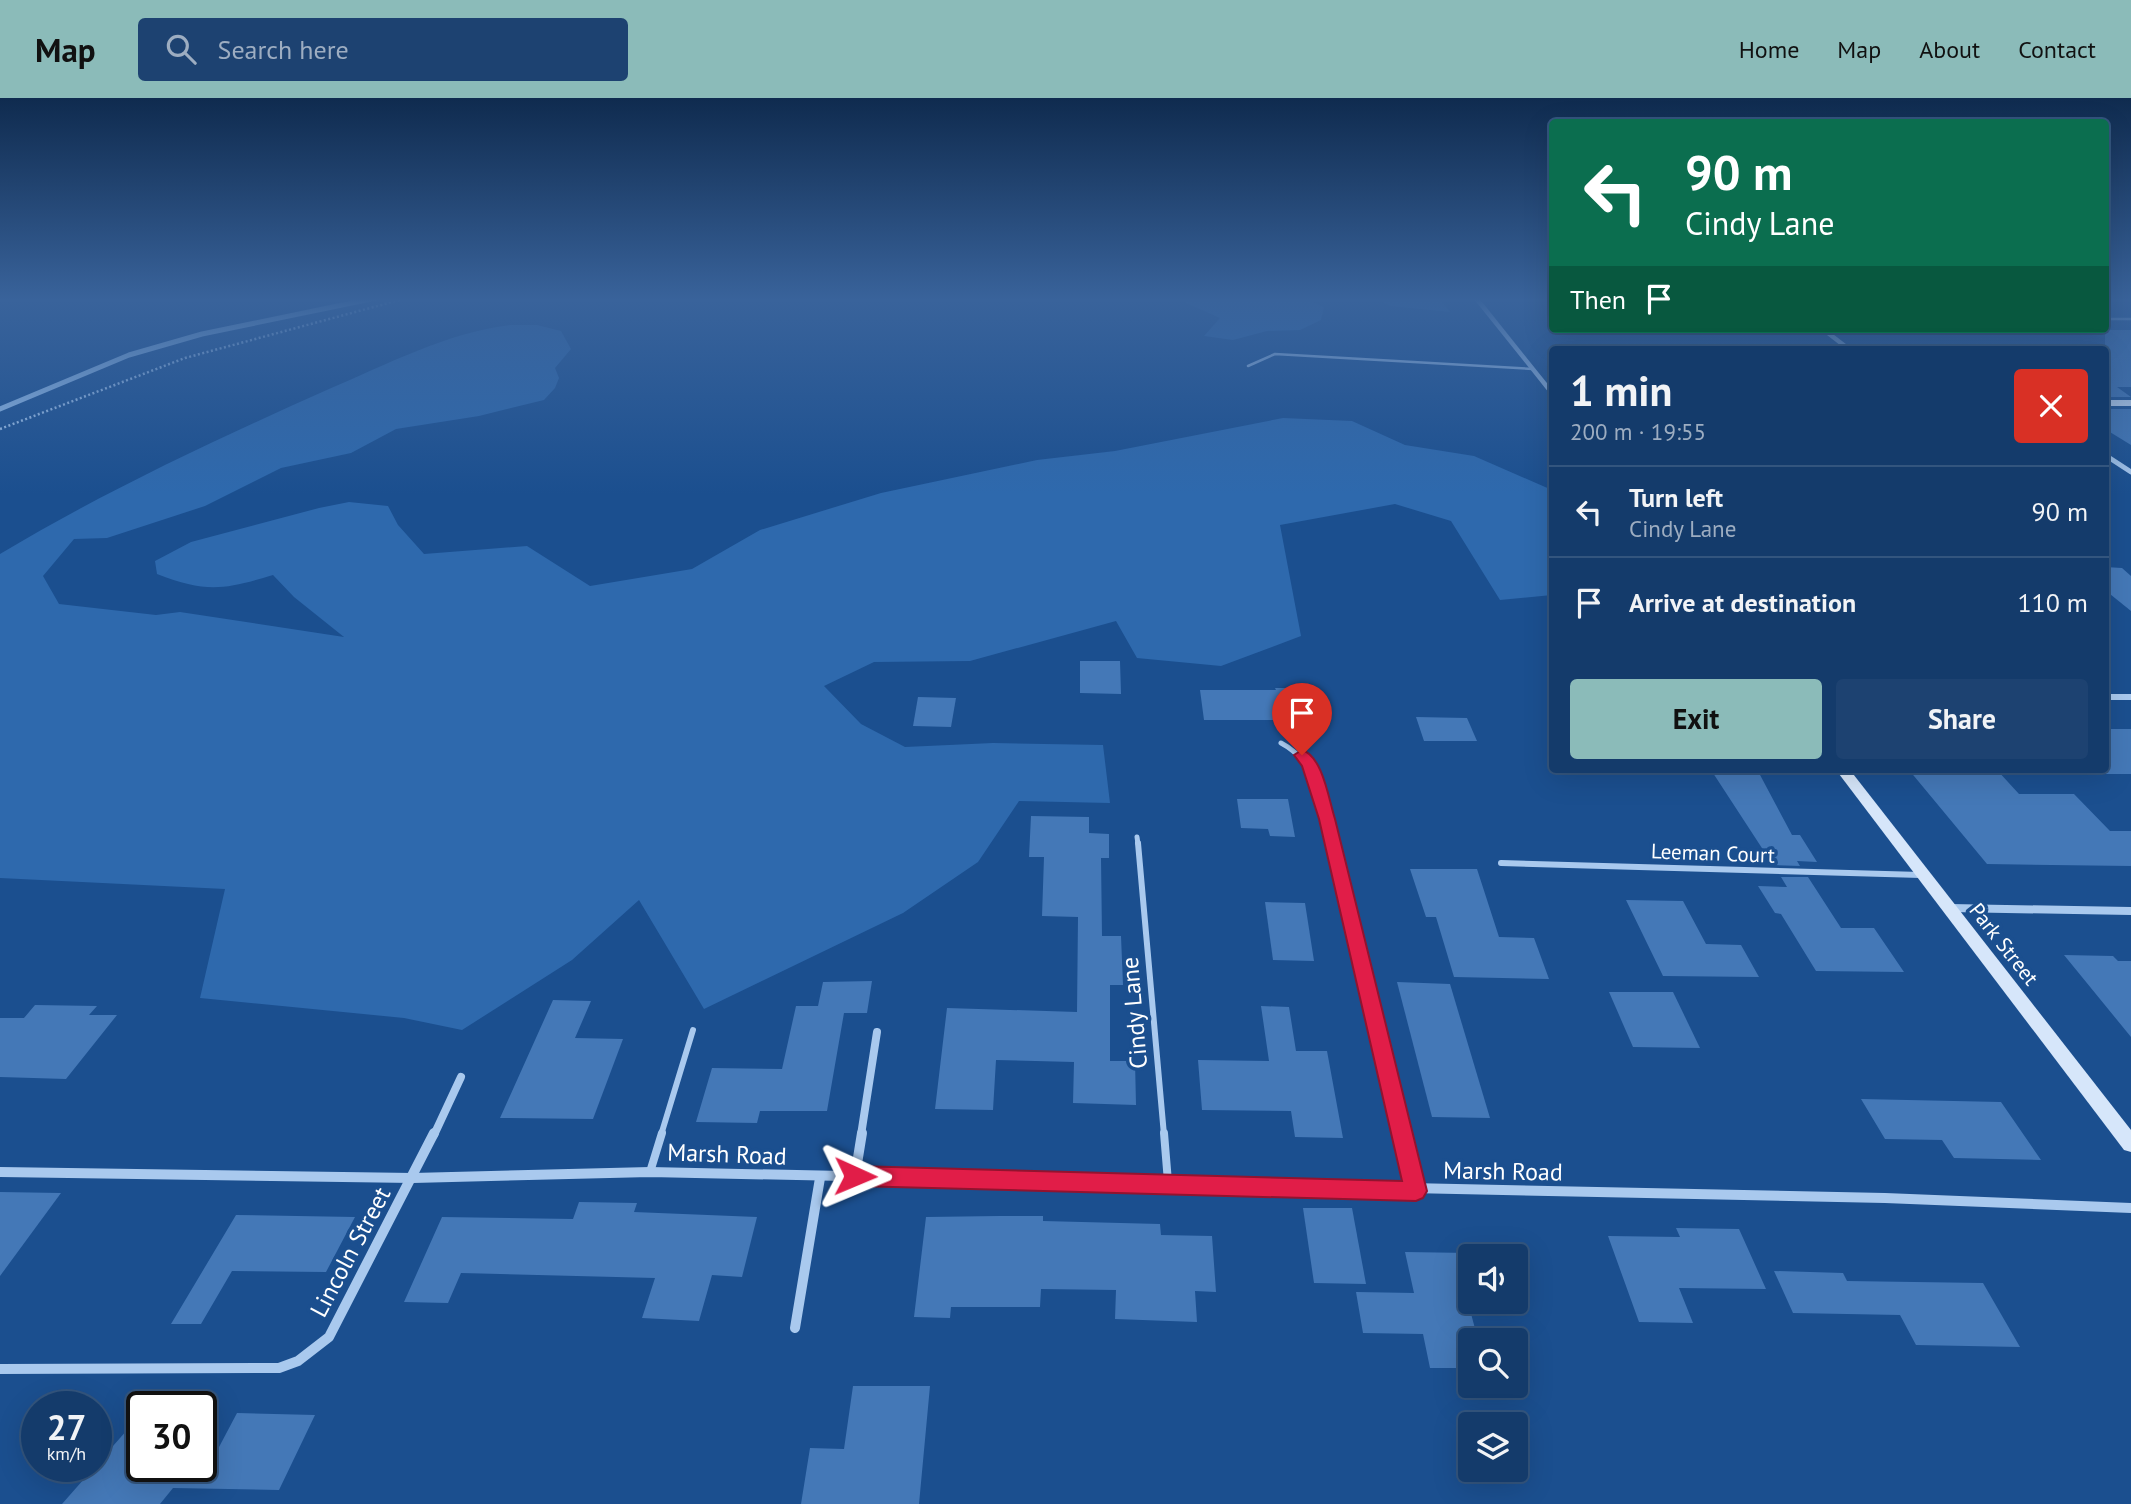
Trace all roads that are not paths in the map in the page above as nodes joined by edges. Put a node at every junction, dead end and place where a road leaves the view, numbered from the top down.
1 (1252, 364) edge
2 (1440, 364) edge
3 (1529, 364) edge
4 (1248, 366) dead end
5 (1533, 369) junction
6 (1549, 389) edge
7 (2109, 403) edge
8 (2131, 403) edge
9 (2109, 458) edge
10 (2131, 472) edge
11 (2109, 697) edge
12 (2131, 697) edge
13 (1281, 743) dead end
14 (1845, 773) edge
15 (1138, 837) dead end
16 (1501, 863) dead end
17 (1925, 875) junction
18 (1950, 908) junction
19 (2131, 911) edge
20 (693, 1030) dead end
21 (877, 1032) dead end
22 (461, 1077) dead end
23 (2131, 1144) edge
24 (0, 1172) edge
25 (650, 1172) junction
26 (855, 1176) junction
27 (413, 1178) junction
28 (820, 1178) junction
29 (1169, 1185) junction
30 (1416, 1191) junction
31 (2131, 1208) edge
32 (795, 1328) dead end
33 (0, 1369) edge

1 - 4 lane
2 - 5 lane
3 - 5 street
5 - 6 street
7 - 8 street
9 - 10 street
11 - 12 street
13 - 30 lane
14 - 17 street, Park Street
15 - 29 lane, Cindy Lane
16 - 17 lane, Leeman Court
17 - 18 street, Park Street
18 - 19 street
18 - 23 street, Park Street
20 - 25 lane
21 - 26 street
22 - 27 street
24 - 27 street, Lincoln Street
25 - 27 street, Marsh Road
25 - 28 street, Marsh Road
26 - 28 street, Marsh Road
26 - 29 street, Marsh Road
27 - 33 street, Lincoln Street
28 - 32 street
29 - 30 street, Marsh Road
30 - 31 street, Marsh Road

